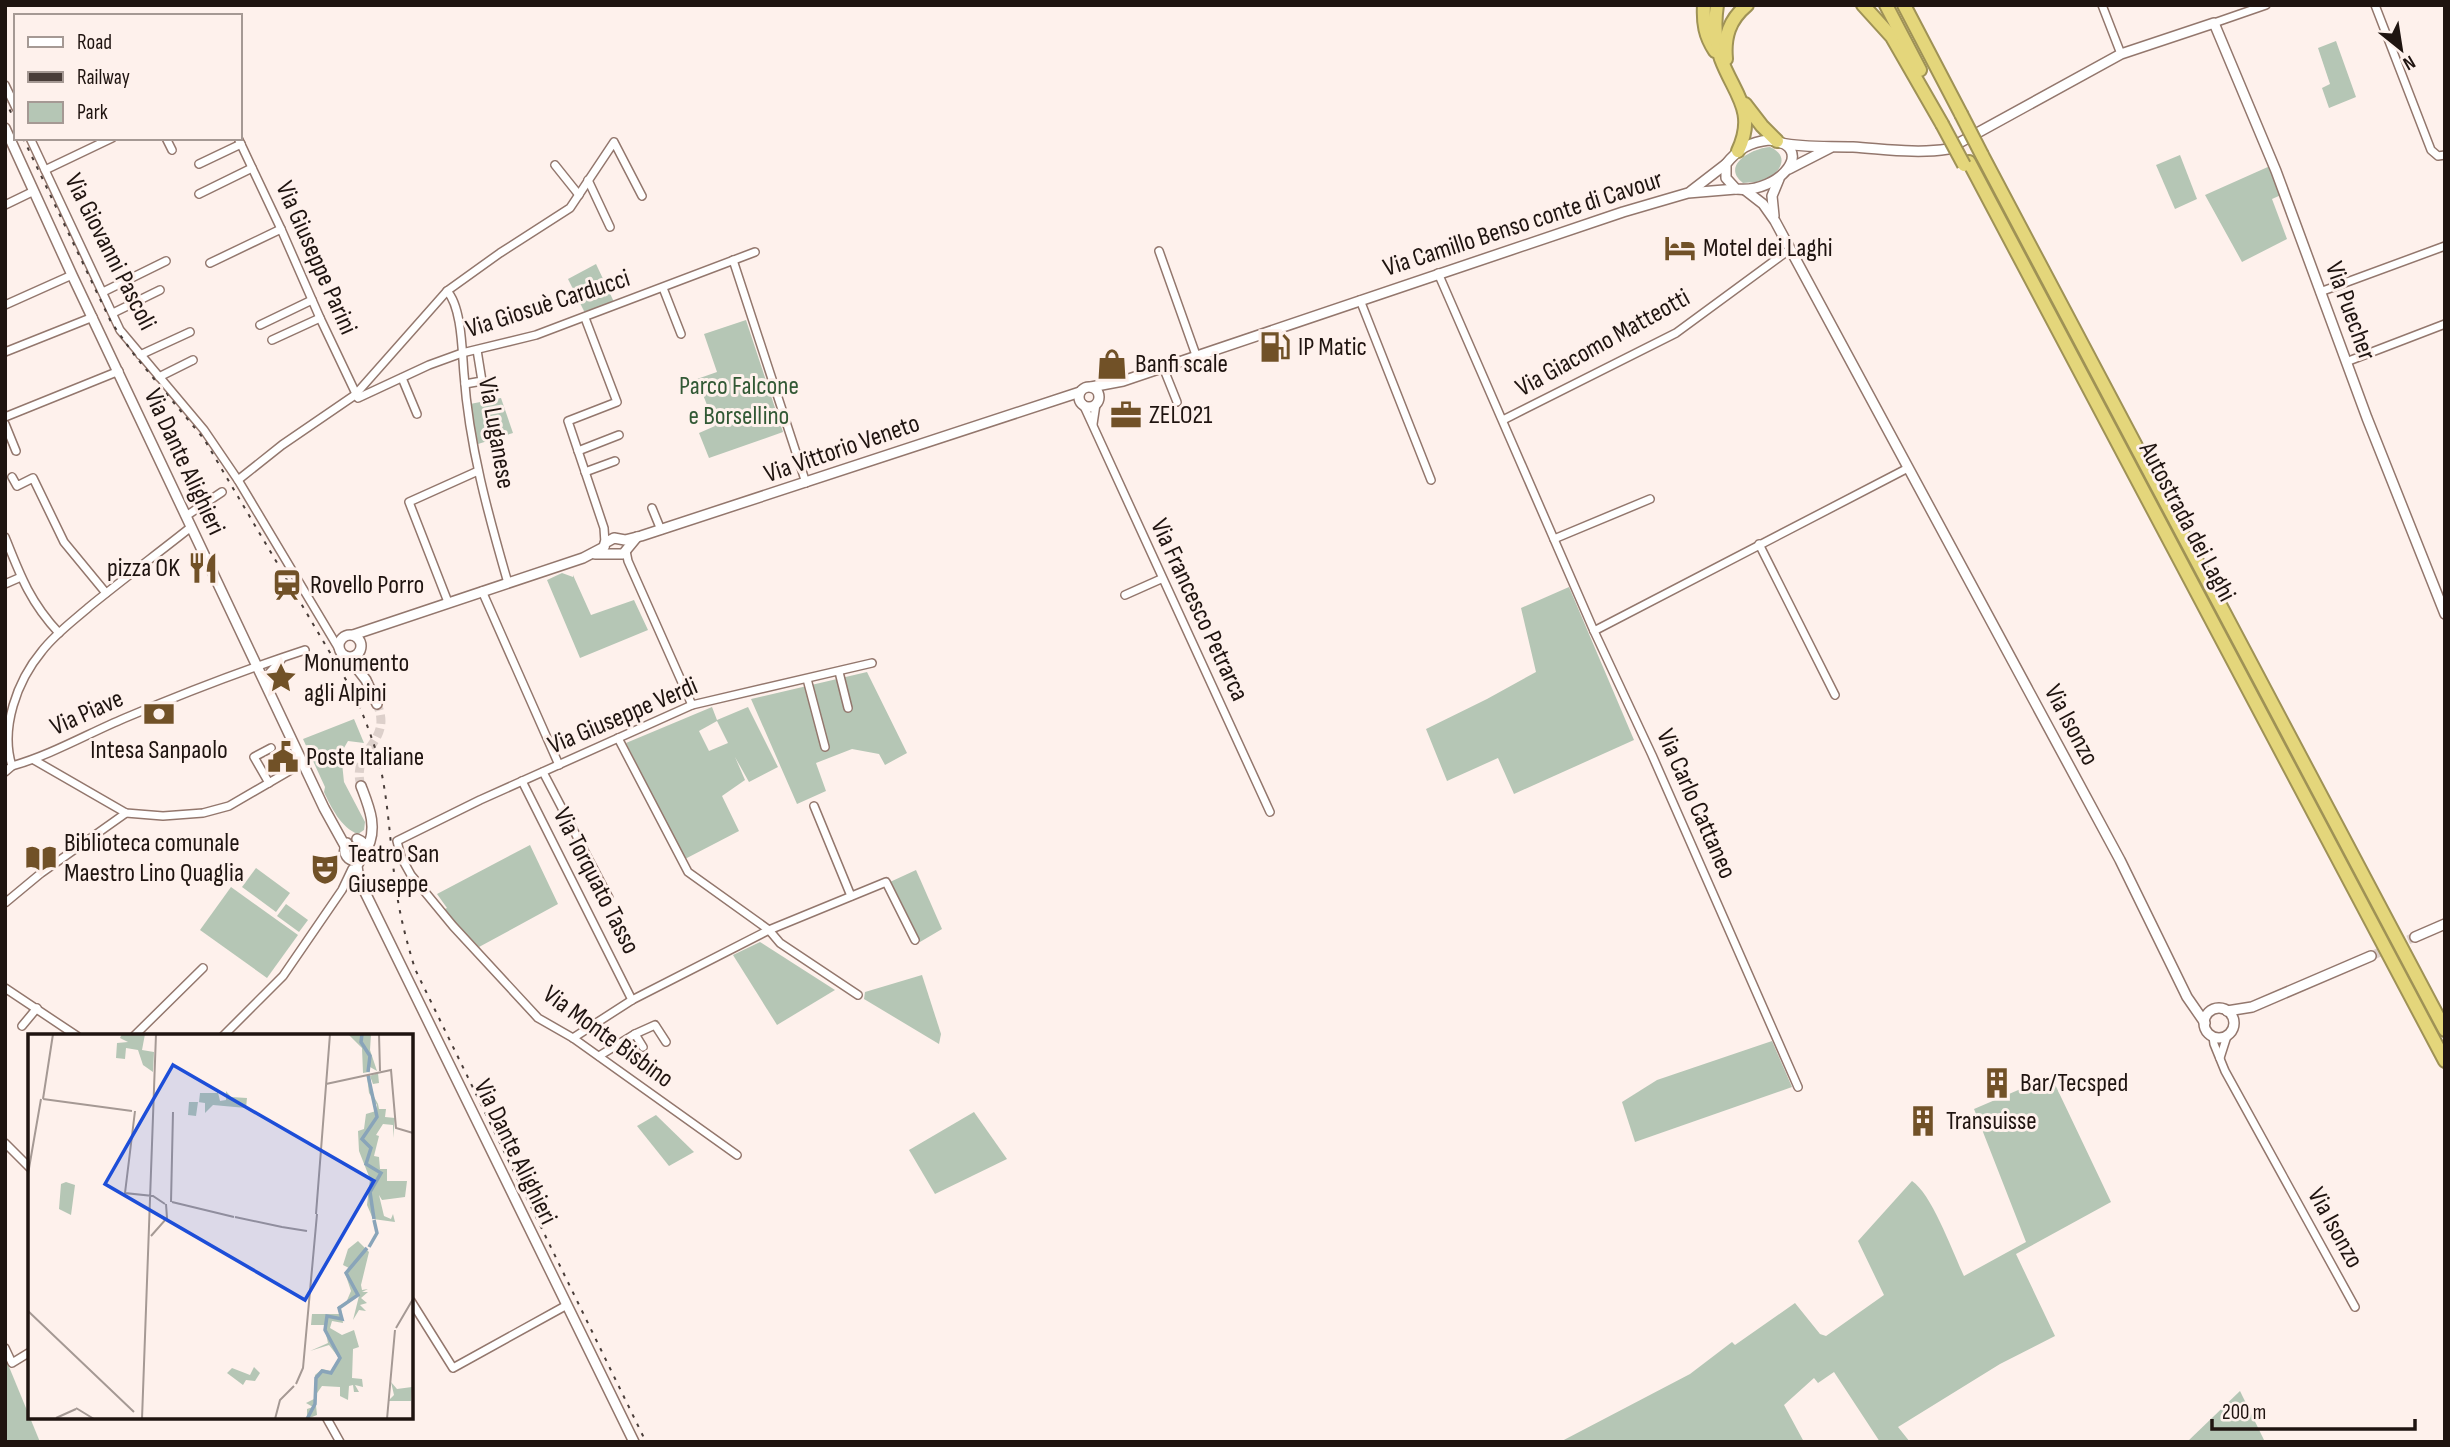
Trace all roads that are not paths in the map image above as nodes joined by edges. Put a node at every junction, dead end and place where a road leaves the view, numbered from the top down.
1 (1704, 5) edge
2 (1717, 5) edge
3 (1747, 5) edge
4 (1863, 5) edge
5 (1886, 5) edge
6 (1906, 5) edge
7 (2102, 5) edge
8 (2266, 5) edge
9 (2375, 5) edge
10 (2214, 23) junction
11 (2121, 54) junction
12 (1725, 68) junction
13 (5, 85) edge
14 (1739, 96) junction
15 (14, 104) edge
16 (1945, 123) junction
17 (5, 128) edge
18 (31, 140) edge
19 (109, 140) edge
20 (168, 140) edge
21 (239, 141) edge
22 (1779, 142) junction
23 (1832, 147) junction
24 (172, 150) dead end
25 (1738, 151) junction
26 (2441, 155) edge
27 (200, 164) dead end
28 (1726, 164) junction
29 (555, 165) dead end
30 (252, 169) junction
31 (45, 170) junction
32 (1788, 170) junction
33 (1780, 178) junction
34 (588, 180) junction
35 (1740, 189) junction
36 (34, 191) junction
37 (1688, 193) junction
38 (198, 194) dead end
39 (579, 195) junction
40 (642, 196) dead end
41 (5, 205) edge
42 (1774, 221) junction
43 (610, 227) dead end
44 (282, 229) junction
45 (2445, 246) edge
46 (1789, 250) junction
47 (1159, 251) dead end
48 (755, 252) dead end
49 (733, 260) junction
50 (166, 261) dead end
51 (210, 263) dead end
52 (1438, 273) junction
53 (72, 275) junction
54 (663, 288) junction
55 (160, 290) dead end
56 (103, 292) junction
57 (447, 292) junction
58 (2320, 292) junction
59 (312, 300) junction
60 (1360, 300) junction
61 (5, 305) edge
62 (113, 313) junction
63 (93, 317) junction
64 (320, 318) junction
65 (585, 318) junction
66 (2445, 324) edge
67 (260, 325) dead end
68 (190, 331) dead end
69 (681, 334) dead end
70 (272, 340) dead end
71 (477, 349) junction
72 (5, 352) edge
73 (462, 353) junction
74 (140, 355) junction
75 (1196, 355) junction
76 (193, 360) dead end
77 (2346, 362) junction
78 (1163, 367) junction
79 (118, 371) junction
80 (159, 377) junction
81 (402, 378) junction
82 (1123, 381) junction
83 (465, 384) junction
84 (1091, 387) junction
85 (355, 395) junction
86 (1081, 399) junction
87 (1097, 401) junction
88 (1177, 402) dead end
89 (417, 414) dead end
90 (5, 417) edge
91 (1503, 420) junction
92 (5, 424) edge
93 (1093, 425) junction
94 (619, 435) dead end
95 (16, 451) dead end
96 (578, 451) junction
97 (615, 461) dead end
98 (1908, 468) junction
99 (478, 471) junction
100 (585, 472) junction
101 (12, 477) dead end
102 (239, 480) junction
103 (1431, 480) dead end
104 (806, 483) junction
105 (222, 492) dead end
106 (1650, 499) dead end
107 (652, 508) dead end
108 (186, 516) junction
109 (191, 527) junction
110 (661, 530) junction
111 (610, 535) junction
112 (5, 537) edge
113 (1555, 539) junction
114 (1759, 544) junction
115 (618, 550) junction
116 (21, 577) junction
117 (1161, 579) junction
118 (508, 583) junction
119 (5, 584) edge
120 (482, 591) junction
121 (106, 593) junction
122 (1125, 595) dead end
123 (448, 602) junction
124 (2445, 614) edge
125 (371, 629) junction
126 (1594, 631) junction
127 (59, 633) junction
128 (331, 634) junction
129 (354, 635) junction
130 (342, 638) junction
131 (361, 648) junction
132 (339, 649) junction
133 (305, 650) dead end
134 (286, 656) junction
135 (349, 657) junction
136 (872, 663) dead end
137 (257, 666) junction
138 (839, 672) junction
139 (807, 679) junction
140 (366, 680) junction
141 (269, 690) junction
142 (1835, 695) dead end
143 (15, 699) junction
144 (5, 700) edge
145 (377, 704) tunnel mouth
146 (692, 705) junction
147 (848, 708) dead end
148 (618, 738) junction
149 (271, 747) dead end
150 (825, 747) dead end
151 (6, 753) edge
152 (34, 760) junction
153 (303, 763) junction
154 (559, 765) junction
155 (8, 769) edge
156 (543, 772) junction
157 (522, 782) junction
158 (269, 783) junction
159 (361, 786) tunnel mouth
160 (814, 806) dead end
161 (1270, 812) dead end
162 (126, 813) junction
163 (327, 813) junction
164 (372, 826) junction
165 (400, 838) joint
166 (356, 839) junction
167 (345, 846) junction
168 (367, 849) junction
169 (348, 858) junction
170 (360, 860) junction
171 (357, 878) junction
172 (345, 888) junction
173 (851, 896) junction
174 (609, 898) dead end
175 (5, 903) edge
176 (2445, 924) edge
177 (769, 930) junction
178 (2415, 937) tunnel mouth
179 (915, 940) dead end
180 (2371, 956) tunnel mouth
181 (203, 968) dead end
182 (5, 988) edge
183 (858, 995) dead end
184 (632, 1000) junction
185 (2192, 1005) junction
186 (2252, 1007) junction
187 (37, 1008) junction
188 (2213, 1010) junction
189 (2227, 1011) junction
190 (2205, 1023) junction
191 (2234, 1023) junction
192 (22, 1026) dead end
193 (2445, 1030) edge
194 (75, 1034) edge
195 (136, 1034) edge
196 (225, 1034) edge
197 (635, 1034) junction
198 (2227, 1036) junction
199 (2213, 1037) junction
200 (573, 1038) junction
201 (666, 1042) dead end
202 (643, 1047) dead end
203 (599, 1056) junction
204 (2220, 1058) junction
205 (2445, 1061) edge
206 (1798, 1087) dead end
207 (5, 1143) edge
208 (737, 1155) dead end
209 (28, 1166) edge
210 (413, 1304) edge
211 (567, 1304) junction
212 (2355, 1307) dead end
213 (5, 1348) edge
214 (28, 1353) edge
215 (327, 1419) edge
216 (340, 1442) edge
217 (634, 1442) edge

1 - 12 highway
2 - 12 highway
3 - 12 highway
4 - 16 highway
5 - 16 highway, Autostrada dei Laghi
6 - 193 highway, Autostrada dei Laghi, bridge
7 - 11 street
8 - 10 street
9 - 26 street
10 - 11 street
10 - 58 street, Via Puecher
11 - 23 street
12 - 14 highway
13 - 15 street
14 - 22 highway
14 - 25 highway
16 - 205 highway, Autostrada dei Laghi
17 - 36 street, Via Dante Alighieri
18 - 31 street, Via Giovanni Pascoli
19 - 31 street
20 - 24 street
21 - 27 street
21 - 30 street, Via Giuseppe Parini
22 - 23 street
22 - 25 street
22 - 32 street
23 - 32 street
25 - 28 street
28 - 35 street
28 - 37 street, Via Camillo Benso conte di Cavour
29 - 39 street
30 - 38 street
30 - 44 street, Via Giuseppe Parini
31 - 56 street, Via Giovanni Pascoli
32 - 33 street
33 - 35 street
33 - 42 street
34 - 39 street
34 - 40 street
34 - 43 street
35 - 37 street, Via Camillo Benso conte di Cavour
35 - 42 street, Via Isonzo
36 - 41 street
36 - 53 street, Via Dante Alighieri
37 - 52 street, Via Camillo Benso conte di Cavour
39 - 57 street
42 - 46 street, Via Isonzo
44 - 51 street
44 - 59 street, Via Giuseppe Parini
45 - 58 street
46 - 91 street, Via Giacomo Matteotti
46 - 98 street, Via Isonzo
47 - 75 street
48 - 49 street, Via Giosuè Carducci
49 - 54 street, Via Giosuè Carducci
49 - 104 street
50 - 56 street
52 - 60 street, Via Camillo Benso conte di Cavour
52 - 91 street, Via Carlo Cattaneo
53 - 61 street
53 - 63 street, Via Dante Alighieri
54 - 65 street, Via Giosuè Carducci
54 - 69 street
55 - 62 street
56 - 62 street, Via Giovanni Pascoli
57 - 73 street, Via Luganese
57 - 85 street
58 - 77 street, Via Puecher
59 - 64 street, Via Giuseppe Parini
59 - 67 street
60 - 75 street
60 - 103 street
62 - 74 street, Via Giovanni Pascoli
63 - 72 street
63 - 79 street, Via Dante Alighieri
64 - 70 street
64 - 85 street, Via Giuseppe Parini
65 - 71 street, Via Giosuè Carducci
65 - 96 street
66 - 77 street
68 - 74 street
71 - 73 street, Via Giosuè Carducci
71 - 83 street
73 - 81 street, Via Giosuè Carducci
73 - 83 street, Via Luganese
74 - 80 street, Via Giovanni Pascoli
75 - 78 street
76 - 80 street
77 - 124 street, Via Puecher
78 - 82 street
78 - 88 street
79 - 90 street
79 - 108 street, Via Dante Alighieri
80 - 102 street, Via Giovanni Pascoli
81 - 85 street, Via Giosuè Carducci
81 - 89 street
82 - 84 street
82 - 87 street
83 - 99 street, Via Luganese
84 - 86 street
84 - 87 street
85 - 102 street
86 - 87 street
86 - 93 street, Via Francesco Petrarca
86 - 104 street, Via Vittorio Veneto
87 - 93 street
91 - 113 street, Via Carlo Cattaneo
92 - 95 street
93 - 117 street, Via Francesco Petrarca
94 - 96 street
96 - 100 street
97 - 100 street
98 - 114 street
98 - 185 street, Via Isonzo
99 - 118 street, Via Luganese
99 - 123 street
100 - 111 street
101 - 121 street
102 - 128 street, Via Giovanni Pascoli
104 - 110 street, Via Vittorio Veneto
105 - 108 street
106 - 113 street
107 - 110 street
108 - 109 street, Via Dante Alighieri
109 - 121 street
109 - 137 street, Via Dante Alighieri
110 - 115 street, Via Vittorio Veneto
111 - 115 street
111 - 115 street
112 - 116 street
113 - 126 street, Via Carlo Cattaneo
114 - 126 street
114 - 142 street
115 - 118 street
115 - 146 street
116 - 119 street
116 - 127 street
117 - 122 street
117 - 161 street, Via Francesco Petrarca
118 - 120 street
120 - 123 street
120 - 154 street
121 - 127 street
123 - 125 street
125 - 129 street
125 - 131 street
126 - 206 street, Via Carlo Cattaneo
127 - 143 street
128 - 130 street
128 - 132 street, Via Giovanni Pascoli
129 - 130 street
129 - 131 street
130 - 132 street
131 - 135 street
131 - 140 street
132 - 135 street
133 - 134 street
134 - 137 street
134 - 141 street
135 - 140 street
136 - 138 street, Via Giuseppe Verdi
137 - 141 street, Via Dante Alighieri
137 - 152 street, Via Piave
138 - 139 street, Via Giuseppe Verdi
138 - 147 street
139 - 146 street, Via Giuseppe Verdi
139 - 150 street
140 - 145 street
141 - 153 street, Via Dante Alighieri
143 - 144 street
143 - 151 street
146 - 148 street, Via Giuseppe Verdi
148 - 154 street, Via Giuseppe Verdi
148 - 177 street
149 - 158 street
151 - 155 street
152 - 155 street, Via Piave
152 - 162 street
153 - 158 street
153 - 163 street, Via Dante Alighieri
154 - 156 street, Via Giuseppe Verdi
156 - 157 street, Via Giuseppe Verdi
156 - 174 street
157 - 165 street, Via Giuseppe Verdi
157 - 184 street, Via Torquato Tasso
158 - 162 street
159 - 164 street
160 - 173 street
162 - 175 street
163 - 166 street, Via Dante Alighieri
163 - 167 street, Via Dante Alighieri
164 - 166 street
164 - 168 street
165 - 200 street, Via Monte Bisbino
166 - 167 street
166 - 168 street
167 - 169 street
168 - 170 street
169 - 170 street
169 - 171 street, Via Dante Alighieri
170 - 171 street
171 - 172 street
171 - 172 street
171 - 211 street, Via Dante Alighieri
172 - 196 street
173 - 177 street
173 - 179 street
176 - 178 street
177 - 183 street
177 - 184 street
180 - 186 street
181 - 195 street
182 - 187 street
184 - 200 street
185 - 188 street
185 - 190 street, Via Isonzo
186 - 189 street
186 - 191 street
187 - 192 street
187 - 194 street
188 - 189 street
188 - 190 street
189 - 191 street
190 - 199 street
191 - 198 street
197 - 201 street
197 - 202 street
197 - 203 street
198 - 199 street
198 - 204 street
199 - 204 street, Via Isonzo
200 - 203 street, Via Monte Bisbino
203 - 208 street, Via Monte Bisbino
204 - 212 street, Via Isonzo
207 - 209 street
210 - 211 street
211 - 217 street, Via Dante Alighieri
213 - 214 street
215 - 216 street

